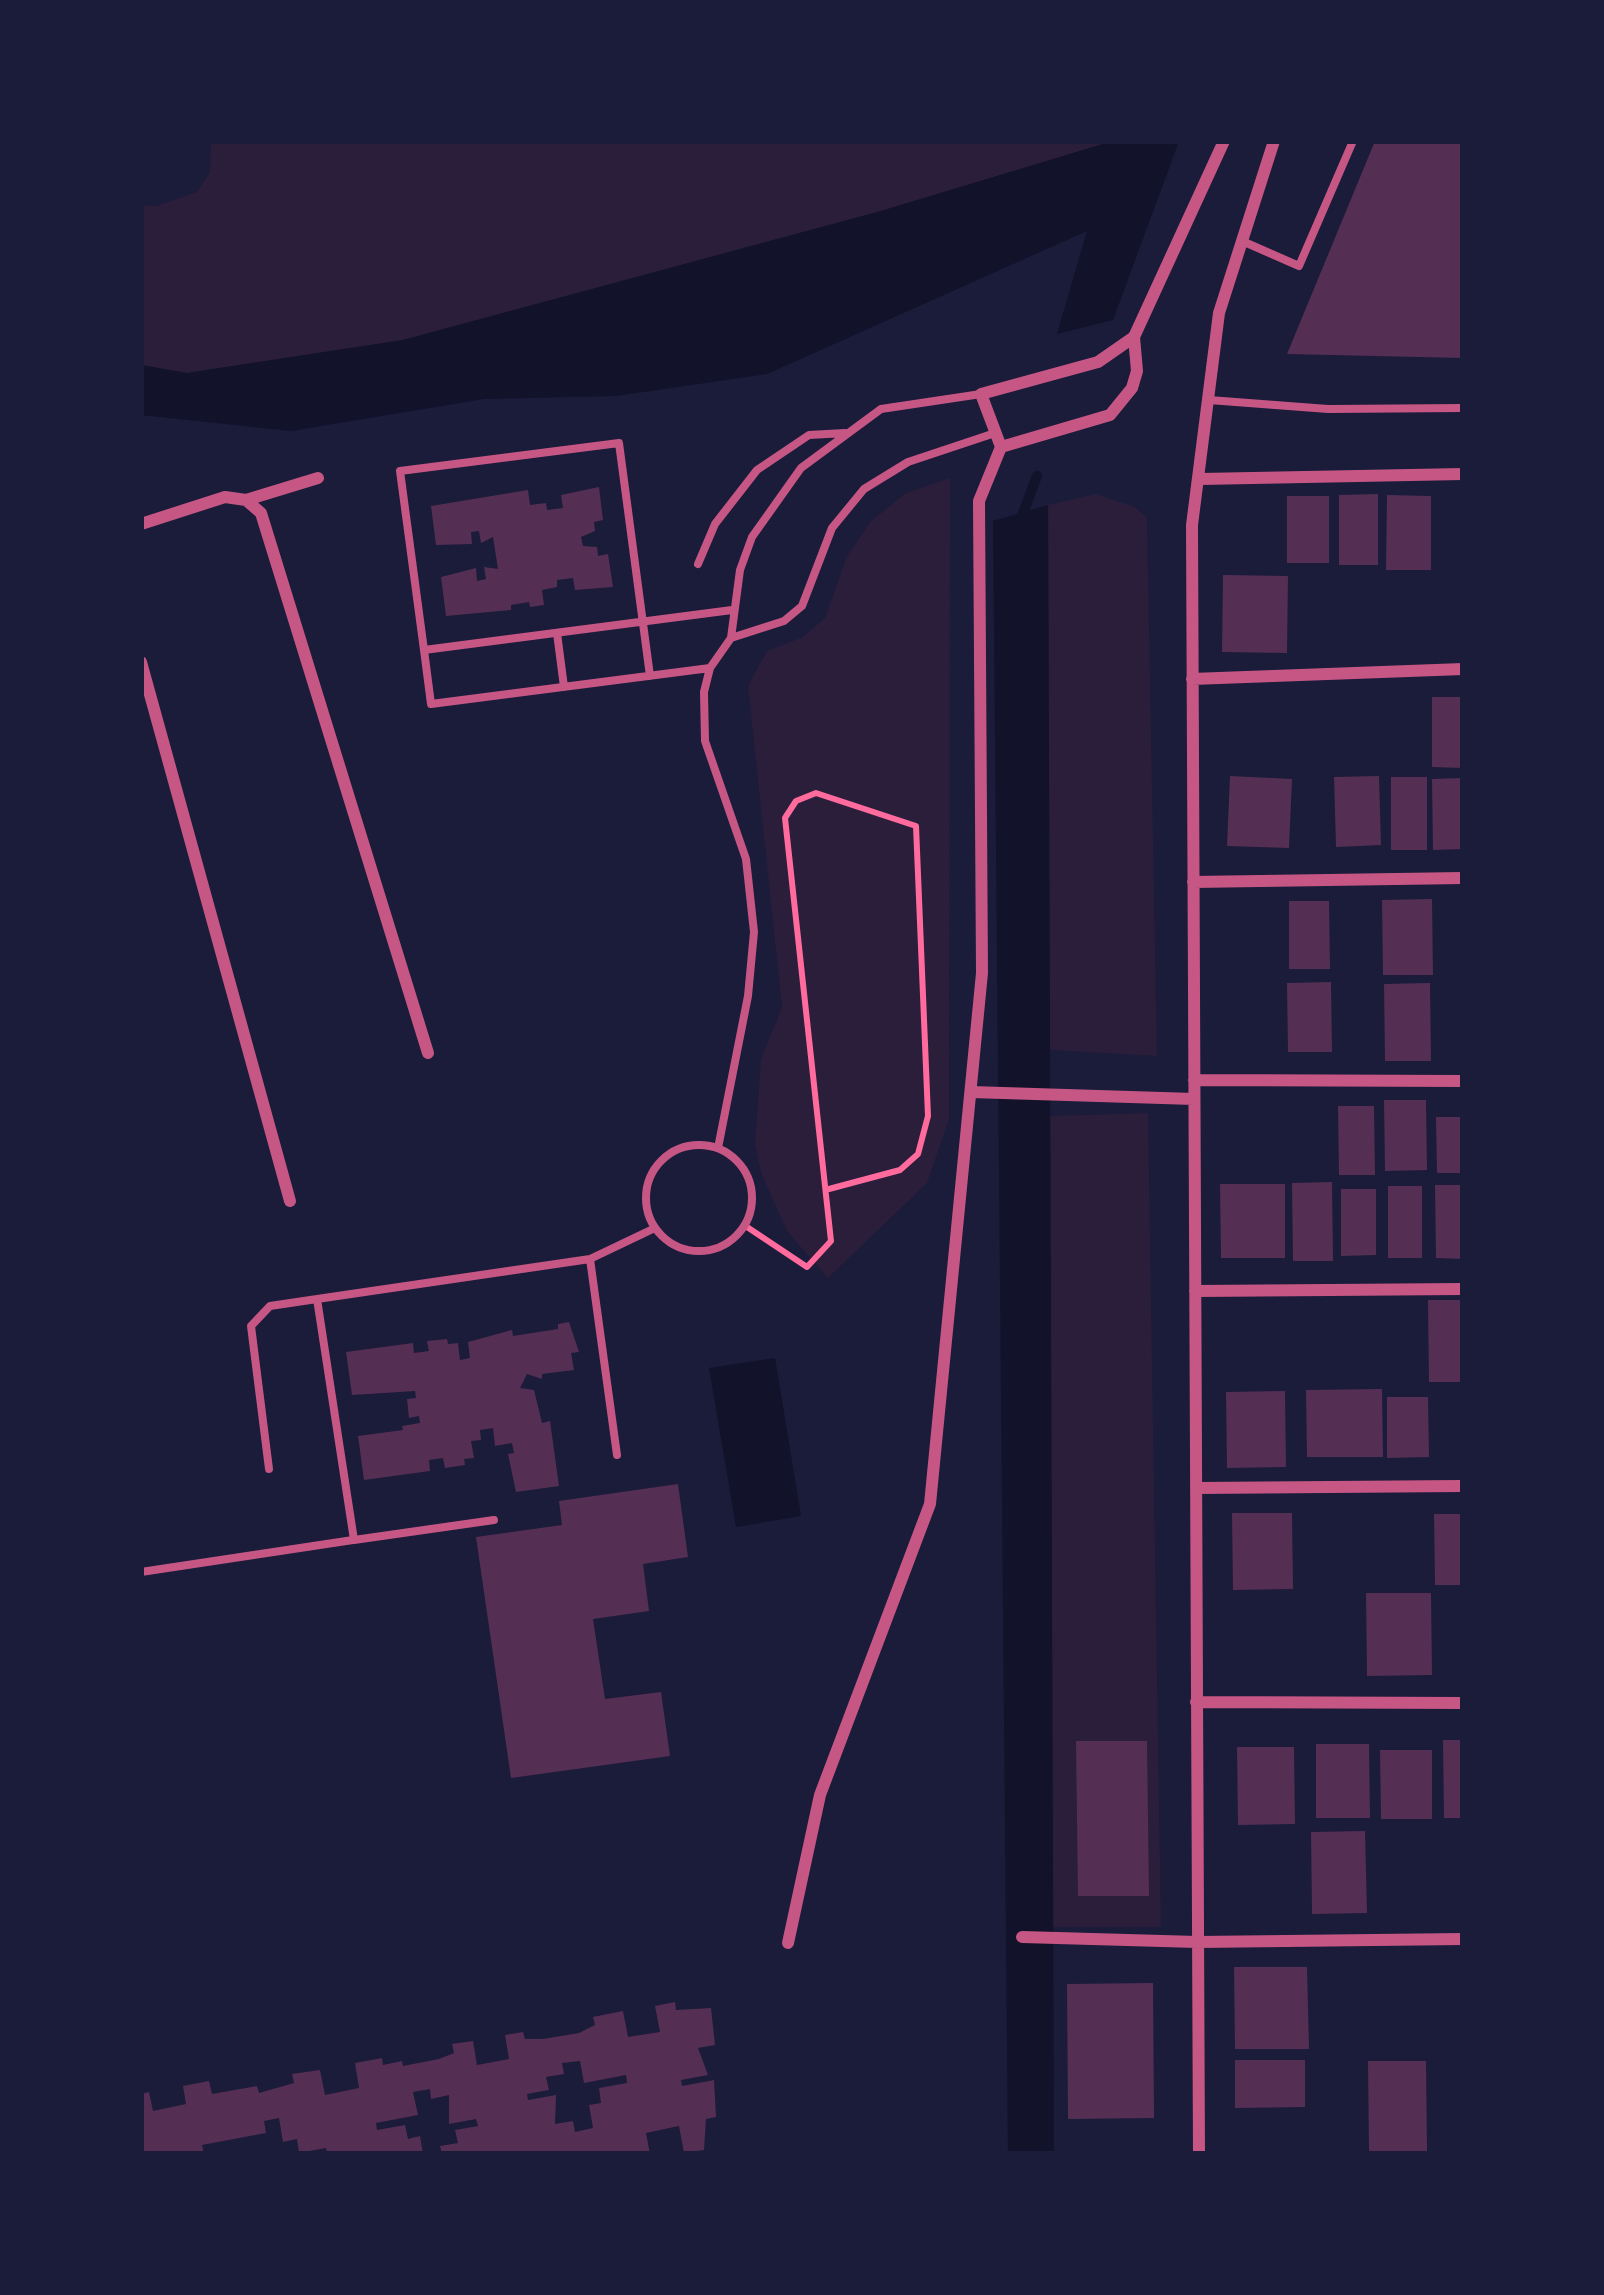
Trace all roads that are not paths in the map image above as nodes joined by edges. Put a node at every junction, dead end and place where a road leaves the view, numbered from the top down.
1 (1224, 141) edge
2 (1274, 141) edge
3 (1353, 141) edge
4 (1240, 241) junction
5 (1134, 337) junction
6 (981, 394) junction
7 (1209, 400) junction
8 (1463, 408) edge
9 (847, 433) junction
10 (995, 433) junction
11 (1001, 447) junction
12 (1463, 474) edge
13 (318, 478) dead end
14 (1200, 478) junction
15 (246, 500) junction
16 (141, 524) edge
17 (698, 564) dead end
18 (732, 610) junction
19 (643, 622) junction
20 (557, 633) junction
21 (730, 638) junction
22 (424, 650) junction
23 (141, 662) edge
24 (710, 668) junction
25 (1463, 669) edge
26 (650, 676) junction
27 (1192, 679) junction
28 (564, 687) junction
29 (1463, 878) edge
30 (1193, 882) junction
31 (428, 1053) dead end
32 (1194, 1080) junction
33 (1463, 1081) edge
34 (971, 1092) junction
35 (1194, 1099) junction
36 (718, 1148) junction
37 (290, 1201) dead end
38 (656, 1228) junction
39 (590, 1259) junction
40 (1463, 1289) edge
41 (1195, 1291) junction
42 (317, 1299) junction
43 (617, 1455) dead end
44 (269, 1469) dead end
45 (1463, 1486) edge
46 (1196, 1488) junction
47 (494, 1520) dead end
48 (354, 1540) junction
49 (141, 1572) edge
50 (1196, 1702) junction
51 (1463, 1703) edge
52 (1022, 1936) dead end
53 (1463, 1939) edge
54 (1198, 1942) junction
55 (788, 1943) dead end
56 (1198, 2154) edge

1 - 5 street
2 - 4 street
3 - 4 lane
4 - 7 street
5 - 6 street
5 - 11 street
6 - 9 lane
6 - 10 street
7 - 8 lane
7 - 14 street
9 - 17 lane
9 - 18 lane
10 - 11 street
10 - 21 lane
11 - 34 street
12 - 14 street
13 - 15 street
14 - 27 street
15 - 16 street
15 - 31 street
18 - 19 lane
18 - 21 lane
19 - 20 lane
19 - 22 lane
19 - 26 lane
20 - 22 lane
20 - 28 lane
21 - 24 lane
22 - 28 lane
23 - 37 street
24 - 26 lane
24 - 36 lane
25 - 27 street
26 - 28 lane
27 - 30 street
29 - 30 street
30 - 32 street
32 - 33 street
32 - 35 street
34 - 35 street
34 - 55 street
35 - 41 street
36 - 38 lane
36 - 38 lane
38 - 39 lane
39 - 42 lane
39 - 43 lane
40 - 41 street
41 - 46 street
42 - 44 lane
42 - 48 lane
45 - 46 street
46 - 50 street
47 - 48 lane
48 - 49 lane
50 - 51 street
50 - 54 street
52 - 54 street
53 - 54 street
54 - 56 street

